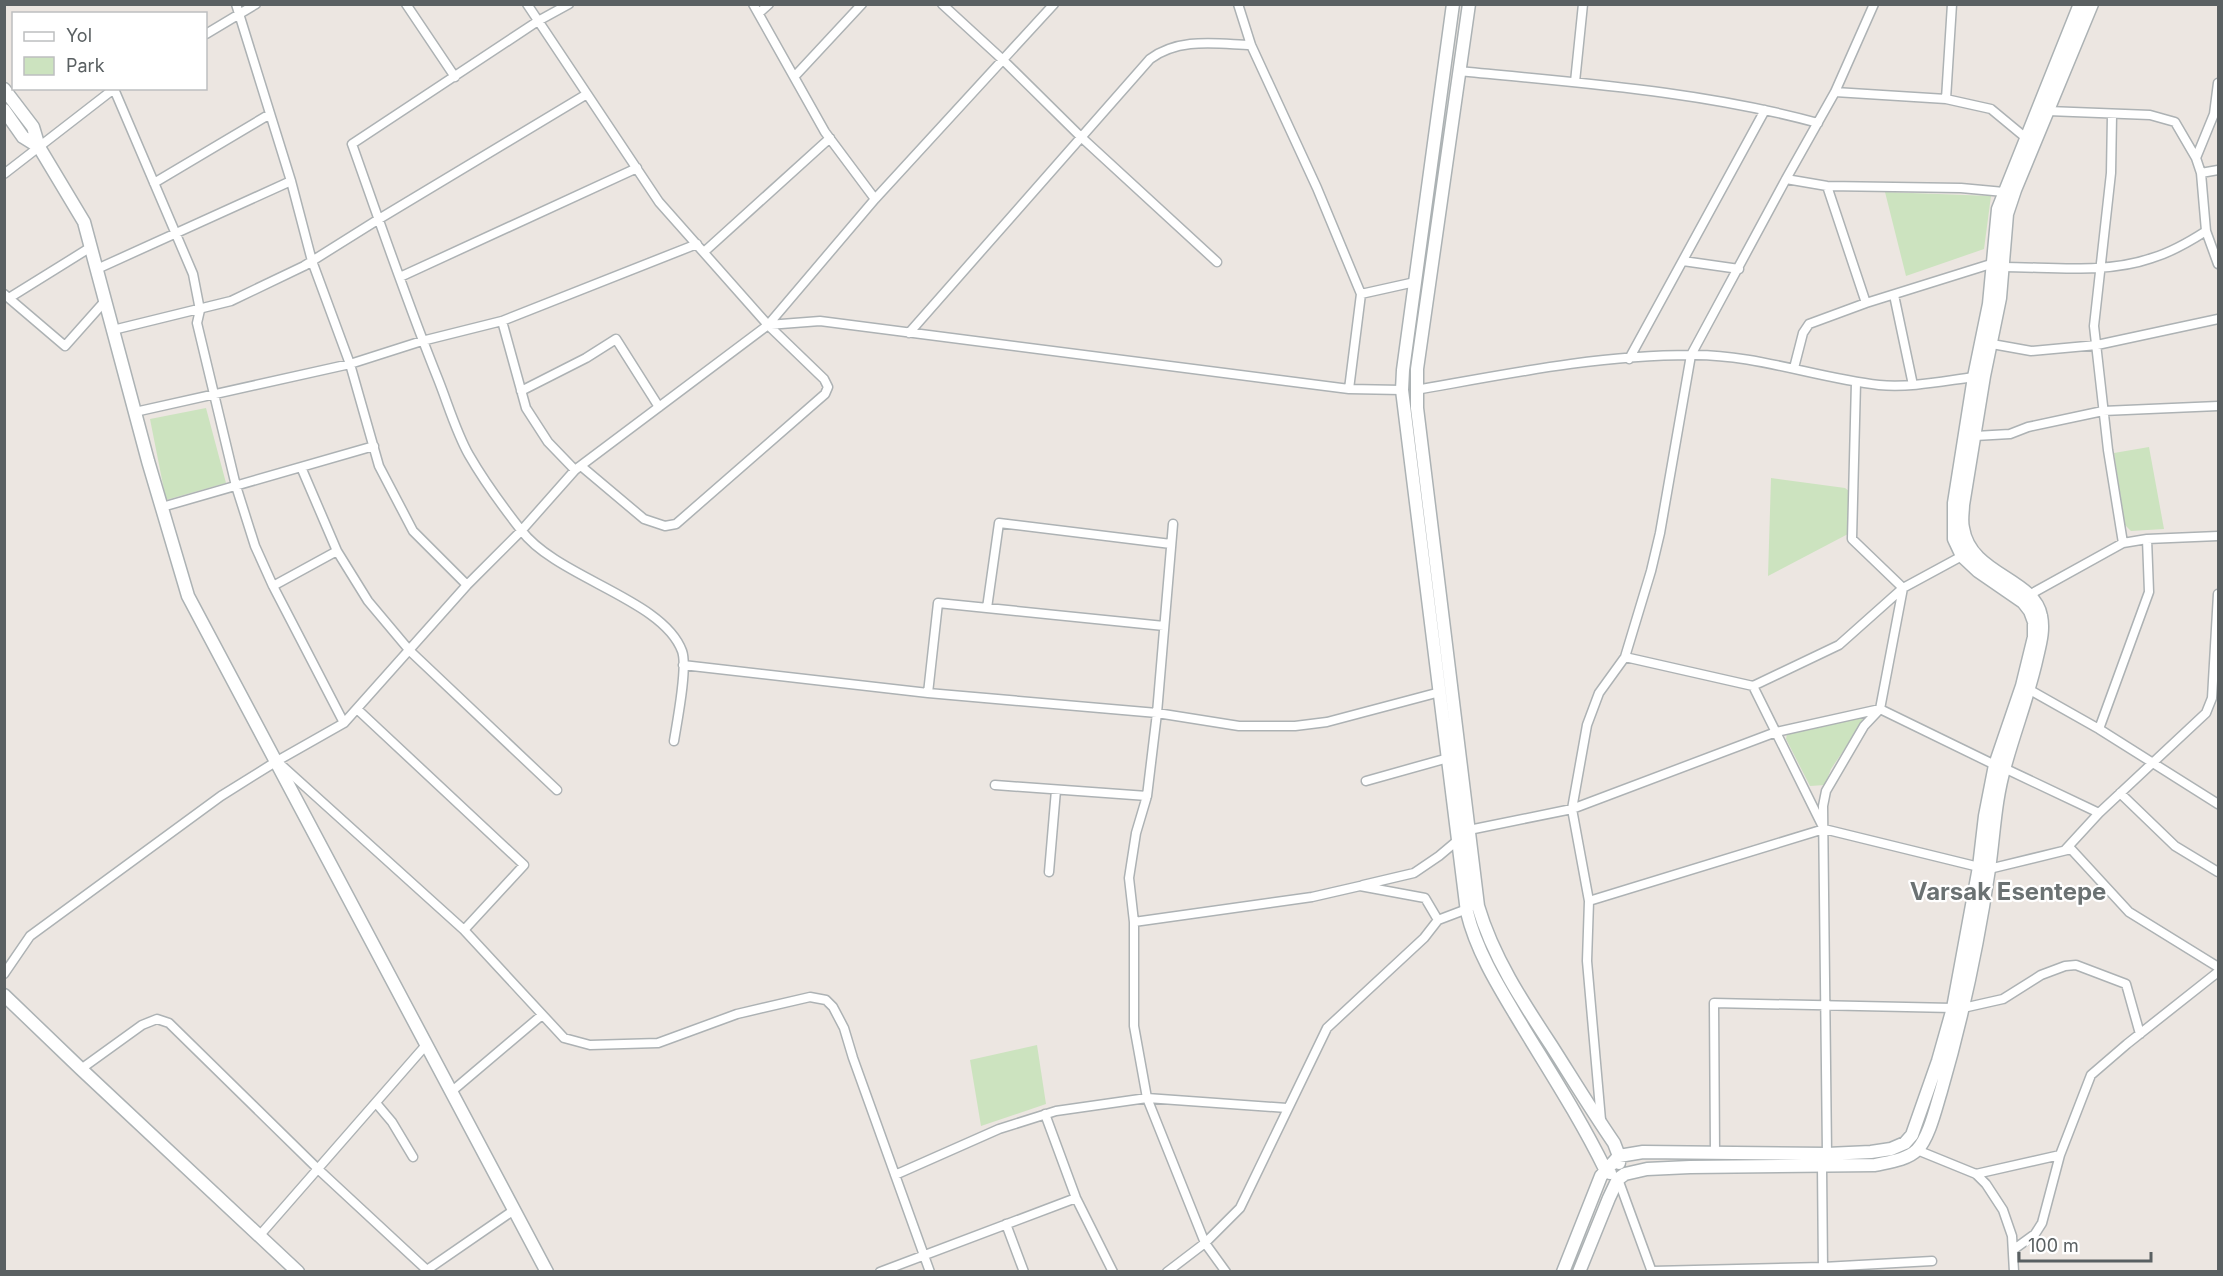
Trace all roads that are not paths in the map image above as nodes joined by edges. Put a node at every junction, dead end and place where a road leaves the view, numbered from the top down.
1 (236, 4) edge
2 (255, 4) edge
3 (406, 4) edge
4 (527, 4) edge
5 (569, 4) edge
6 (753, 4) edge
7 (769, 4) edge
8 (862, 4) edge
9 (942, 4) edge
10 (1054, 4) edge
11 (1238, 4) edge
12 (1453, 4) edge
13 (1469, 4) edge
14 (1583, 4) edge
15 (1874, 4) edge
16 (1952, 4) edge
17 (2080, 4) edge
18 (2092, 4) edge
19 (952, 8) edge
20 (238, 14) junction
21 (759, 14) junction
22 (538, 21) junction
23 (207, 33) edge
24 (1251, 45) junction
25 (1003, 60) junction
26 (1459, 71) junction
27 (795, 76) junction
28 (455, 77) junction
29 (1575, 82) junction
30 (2218, 83) edge
31 (4, 89) edge
32 (113, 90) edge
33 (114, 90) edge
34 (1835, 92) junction
35 (587, 94) junction
36 (1946, 99) junction
37 (4, 110) edge
38 (1765, 110) junction
39 (2048, 111) junction
40 (270, 114) junction
41 (2112, 115) junction
42 (1818, 123) junction
43 (1081, 137) junction
44 (830, 138) junction
45 (2026, 138) junction
46 (39, 147) junction
47 (2196, 158) junction
48 (637, 168) junction
49 (2218, 170) edge
50 (2201, 173) junction
51 (4, 174) edge
52 (1786, 179) junction
53 (291, 181) junction
54 (154, 183) junction
55 (1827, 186) junction
56 (2004, 192) junction
57 (875, 199) junction
58 (379, 219) junction
59 (2206, 231) junction
60 (176, 234) junction
61 (697, 244) junction
62 (91, 247) junction
63 (704, 252) junction
64 (312, 261) junction
65 (1683, 261) junction
66 (1217, 262) dead end
67 (2218, 264) edge
68 (1998, 265) junction
69 (2099, 268) junction
70 (97, 269) junction
71 (1739, 269) junction
72 (400, 277) junction
73 (1415, 282) junction
74 (1361, 294) junction
75 (1894, 295) junction
76 (7, 296) edge
77 (105, 301) junction
78 (1866, 303) junction
79 (200, 310) junction
80 (2218, 319) edge
81 (502, 321) junction
82 (768, 325) junction
83 (113, 330) junction
84 (909, 333) junction
85 (422, 341) junction
86 (1992, 344) junction
87 (2097, 345) junction
88 (1691, 355) junction
89 (1629, 359) junction
90 (350, 364) junction
91 (1794, 368) junction
92 (1979, 376) junction
93 (1856, 382) junction
94 (1912, 385) junction
95 (1349, 389) junction
96 (1402, 390) junction
97 (1416, 390) junction
98 (521, 391) junction
99 (214, 394) junction
100 (2218, 406) edge
101 (659, 407) junction
102 (135, 411) junction
103 (2103, 411) junction
104 (1975, 436) junction
105 (374, 446) junction
106 (301, 467) junction
107 (578, 468) junction
108 (236, 486) junction
109 (162, 507) junction
110 (1173, 524) dead end
111 (521, 531) junction
112 (2218, 536) edge
113 (2147, 539) junction
114 (2123, 543) junction
115 (1171, 544) junction
116 (337, 551) junction
117 (1967, 553) junction
118 (467, 585) junction
119 (273, 586) junction
120 (1902, 588) junction
121 (2218, 594) edge
122 (2029, 595) junction
123 (987, 608) junction
124 (1164, 626) junction
125 (2217, 627) edge
126 (410, 651) junction
127 (1625, 657) junction
128 (683, 665) junction
129 (1753, 686) junction
130 (2030, 690) junction
131 (1440, 692) junction
132 (928, 693) junction
133 (357, 710) junction
134 (1880, 710) junction
135 (1157, 712) junction
136 (344, 723) junction
137 (2099, 729) junction
138 (1776, 732) junction
139 (674, 741) dead end
140 (1448, 758) junction
141 (277, 761) junction
142 (2151, 763) junction
143 (1999, 766) junction
144 (1366, 781) dead end
145 (995, 785) dead end
146 (557, 790) dead end
147 (1056, 790) junction
148 (2120, 793) junction
149 (1147, 796) junction
150 (2218, 804) edge
151 (1572, 809) junction
152 (2099, 813) junction
153 (1824, 829) junction
154 (1469, 830) junction
155 (1458, 840) junction
156 (2065, 850) junction
157 (1984, 868) junction
158 (1049, 872) dead end
159 (2218, 872) edge
160 (1360, 886) junction
161 (1589, 901) junction
162 (1467, 909) junction
163 (1438, 920) junction
164 (1134, 922) junction
165 (464, 930) junction
166 (2218, 967) edge
167 (2218, 972) edge
168 (4, 974) edge
169 (4, 995) edge
170 (1825, 1004) junction
171 (1958, 1008) junction
172 (542, 1015) junction
173 (2140, 1034) junction
174 (426, 1045) junction
175 (81, 1069) junction
176 (451, 1092) junction
177 (1147, 1098) junction
178 (376, 1103) junction
179 (1287, 1108) junction
180 (1045, 1114) junction
181 (1601, 1124) junction
182 (1909, 1139) junction
183 (1917, 1150) junction
184 (1690, 1153) junction
185 (1715, 1153) junction
186 (2060, 1155) junction
187 (413, 1156) dead end
188 (1619, 1156) junction
189 (1825, 1160) junction
190 (1690, 1167) junction
191 (1605, 1169) junction
192 (319, 1170) junction
193 (1976, 1174) junction
194 (895, 1175) junction
195 (1618, 1179) junction
196 (1076, 1197) junction
197 (514, 1210) junction
198 (1006, 1224) junction
199 (260, 1235) junction
200 (1205, 1243) junction
201 (2013, 1250) junction
202 (924, 1255) junction
203 (1932, 1262) dead end
204 (1823, 1270) edge
205 (426, 1271) edge
206 (1652, 1271) edge
207 (298, 1272) edge
208 (547, 1272) edge
209 (880, 1272) edge
210 (930, 1272) edge
211 (1024, 1272) edge
212 (1113, 1272) edge
213 (1167, 1272) edge
214 (1226, 1272) edge
215 (1563, 1272) edge
216 (1579, 1272) edge
217 (2014, 1272) edge

1 - 20 street
2 - 20 street
3 - 28 street
4 - 22 street
5 - 22 street
6 - 21 street
7 - 21 street
8 - 27 street
9 - 19 street
10 - 25 street
11 - 24 street
12 - 73 street
13 - 26 street
14 - 29 street
15 - 34 street
16 - 36 street
17 - 45 street
18 - 39 street
19 - 25 street
20 - 23 street
20 - 40 street
21 - 27 street
22 - 28 street
22 - 35 street
24 - 43 street
24 - 74 street
25 - 43 street
25 - 57 street
26 - 29 street
26 - 97 street
27 - 44 street
28 - 58 street
29 - 38 street
30 - 47 street
31 - 46 street
32 - 46 street
33 - 54 street
34 - 36 street
34 - 42 street
35 - 48 street
35 - 58 street
36 - 45 street
37 - 46 street
38 - 42 street
38 - 65 street
39 - 41 street
39 - 68 street
40 - 53 street
40 - 54 street
41 - 47 street
41 - 69 street
42 - 52 street
43 - 66 street
43 - 84 street
44 - 57 street
44 - 63 street
45 - 56 street
46 - 51 street
46 - 62 street
47 - 50 street
48 - 61 street
48 - 72 street
49 - 50 street
50 - 59 street
52 - 55 street
52 - 71 street
53 - 60 street
53 - 64 street
54 - 60 street
55 - 56 street
55 - 78 street
56 - 68 street
57 - 82 street
58 - 64 street
58 - 72 street
59 - 67 street
59 - 69 street
60 - 70 street
60 - 79 street
61 - 63 street
61 - 81 street
62 - 70 street
62 - 76 street
63 - 82 street
64 - 79 street
64 - 90 street
65 - 71 street
65 - 89 street
68 - 69 street
68 - 75 street
68 - 86 street
68 - 92 street
69 - 87 street
70 - 77 street
71 - 88 street
72 - 85 street
73 - 74 street
73 - 96 street
74 - 95 street
75 - 78 street
75 - 94 street
76 - 77 street
77 - 83 street
78 - 91 street
79 - 83 street
79 - 99 street
80 - 87 street
81 - 85 street
81 - 98 street
82 - 84 street
82 - 101 street
82 - 107 street
83 - 102 street
84 - 95 street
85 - 90 street
85 - 111 street
86 - 87 street
86 - 92 street
87 - 103 street
88 - 89 street
88 - 91 street
88 - 127 street
89 - 97 street
90 - 99 street
90 - 105 street
91 - 93 street
92 - 94 street
92 - 104 street
92 - 117 street
93 - 94 street
93 - 120 street
95 - 96 street
96 - 97 street
96 - 131 street
97 - 154 street
98 - 101 street
98 - 107 street
99 - 102 street
99 - 108 street
100 - 103 street
101 - 107 street
102 - 109 street
103 - 104 street
103 - 114 street
104 - 117 street
105 - 106 street
105 - 118 street
106 - 108 street
106 - 116 street
107 - 111 street
108 - 109 street
108 - 119 street
109 - 141 street
110 - 115 street
111 - 118 street
111 - 128 street
112 - 113 street
113 - 114 street
113 - 137 street
114 - 122 street
115 - 123 street
115 - 124 street
116 - 119 street
116 - 126 street
117 - 120 street
117 - 122 street
117 - 143 street
118 - 126 street
119 - 136 street
120 - 129 street
120 - 134 street
121 - 125 street
122 - 130 street
123 - 124 street
123 - 132 street
124 - 135 street
125 - 142 street
126 - 133 street
126 - 146 street
127 - 129 street
127 - 151 street
128 - 132 street
128 - 139 street
129 - 138 street
130 - 137 street
130 - 143 street
131 - 135 street
131 - 140 street
132 - 135 street
133 - 136 street
133 - 165 street
134 - 138 street
134 - 143 street
134 - 153 street
135 - 149 street
136 - 141 street
137 - 142 street
138 - 151 street
138 - 153 street
140 - 144 street
140 - 155 street
141 - 165 street
141 - 168 street
141 - 174 street
142 - 148 street
142 - 150 street
143 - 152 street
143 - 157 street
145 - 147 street
147 - 149 street
147 - 158 street
148 - 152 street
148 - 159 street
149 - 164 street
151 - 154 street
151 - 161 street
152 - 156 street
153 - 157 street
153 - 161 street
153 - 170 street
154 - 155 street
154 - 181 street
155 - 160 street
155 - 162 street
156 - 157 street
156 - 166 street
157 - 171 street
160 - 163 street
160 - 164 street
161 - 181 street
162 - 163 street
162 - 191 street
163 - 179 street
164 - 177 street
165 - 172 street
167 - 173 street
169 - 175 street
170 - 171 street
170 - 185 street
170 - 189 street
171 - 173 street
171 - 182 street
171 - 183 street
172 - 176 street
172 - 194 street
173 - 186 street
174 - 176 street
174 - 178 street
175 - 192 street
175 - 199 street
176 - 197 street
177 - 179 street
177 - 180 street
177 - 200 street
178 - 187 street
178 - 192 street
179 - 200 street
180 - 194 street
180 - 196 street
181 - 188 street
182 - 183 street
182 - 189 street
183 - 189 street
183 - 193 street
184 - 185 street
184 - 188 street
184 - 190 street
185 - 189 street
186 - 193 street
186 - 201 street
188 - 191 street
188 - 195 street
189 - 190 street
189 - 204 street
190 - 195 street
191 - 195 street
191 - 215 street
192 - 199 street
192 - 205 street
193 - 201 street
194 - 202 street
195 - 206 street
195 - 216 street
196 - 198 street
196 - 212 street
197 - 205 street
197 - 208 street
198 - 202 street
198 - 211 street
199 - 207 street
200 - 213 street
200 - 214 street
201 - 217 street
202 - 209 street
202 - 210 street
203 - 204 street
204 - 206 street

